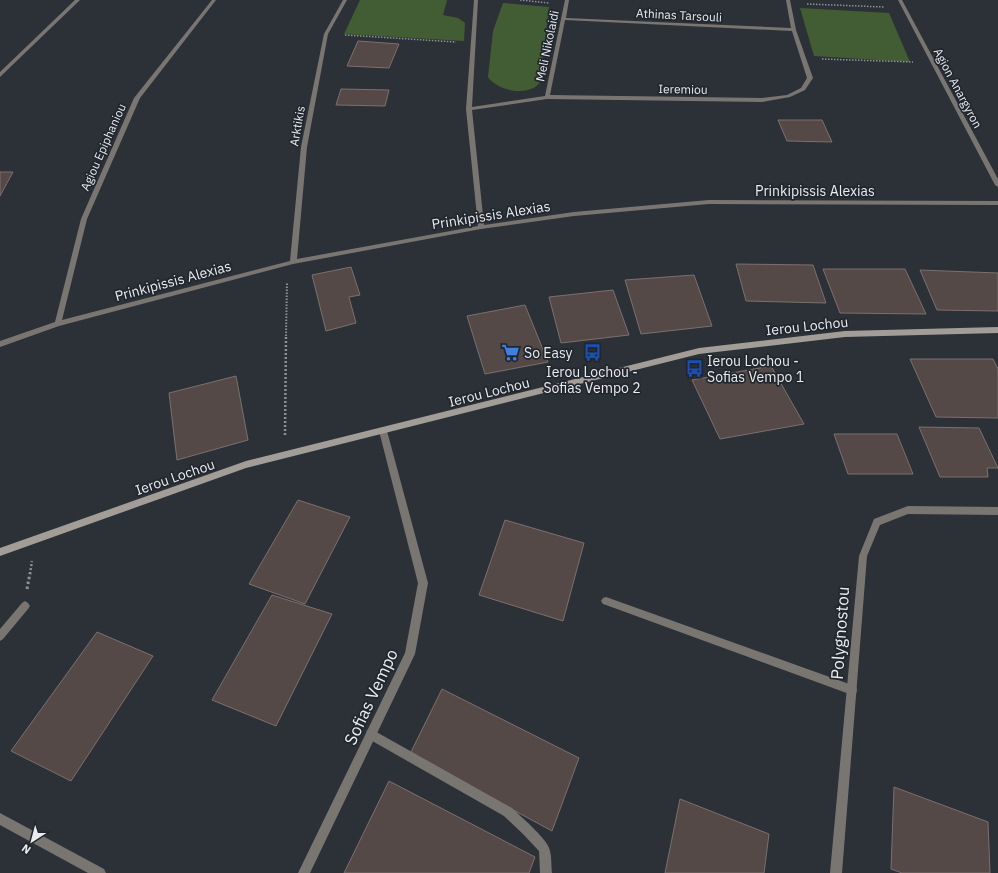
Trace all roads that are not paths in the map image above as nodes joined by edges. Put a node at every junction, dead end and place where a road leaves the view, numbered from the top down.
1 (78, 0) edge
2 (214, 0) edge
3 (345, 0) edge
4 (476, 0) edge
5 (900, 0) edge
6 (566, 2) edge
7 (788, 2) edge
8 (563, 19) junction
9 (794, 30) junction
10 (0, 75) edge
11 (547, 97) junction
12 (469, 109) junction
13 (998, 185) edge
14 (998, 203) edge
15 (481, 227) junction
16 (290, 263) junction
17 (58, 324) junction
18 (998, 330) edge
19 (0, 344) edge
20 (383, 431) junction
21 (998, 511) edge
22 (0, 552) edge
23 (606, 601) dead end
24 (25, 606) road end
25 (0, 636) edge
26 (852, 690) junction
27 (371, 734) junction
28 (0, 819) edge
29 (100, 873) edge
30 (304, 873) edge
31 (546, 873) edge
32 (836, 873) edge

1 - 10 street
2 - 17 street, Agiou Epiphaniou
3 - 16 street, Arktikis
4 - 12 street
5 - 13 street, Agion Anargyron
6 - 8 street, Meli Nikolaidi
7 - 9 street, Ieremiou
8 - 9 street, Athinas Tarsouli
8 - 11 street, Meli Nikolaidi
9 - 11 street, Ieremiou
11 - 12 street, Ieremiou
12 - 15 street
14 - 15 street, Prinkipissis Alexias
15 - 16 street, Prinkipissis Alexias
16 - 17 street, Prinkipissis Alexias
17 - 19 street, Prinkipissis Alexias
18 - 20 street, Ierou Lochou
20 - 22 street, Ierou Lochou
20 - 27 street, Sofias Vempo
21 - 26 street, Polygnostou
23 - 26 street
24 - 25 street
26 - 32 street, Polygnostou
27 - 30 street, Sofias Vempo
27 - 31 street
28 - 29 street

